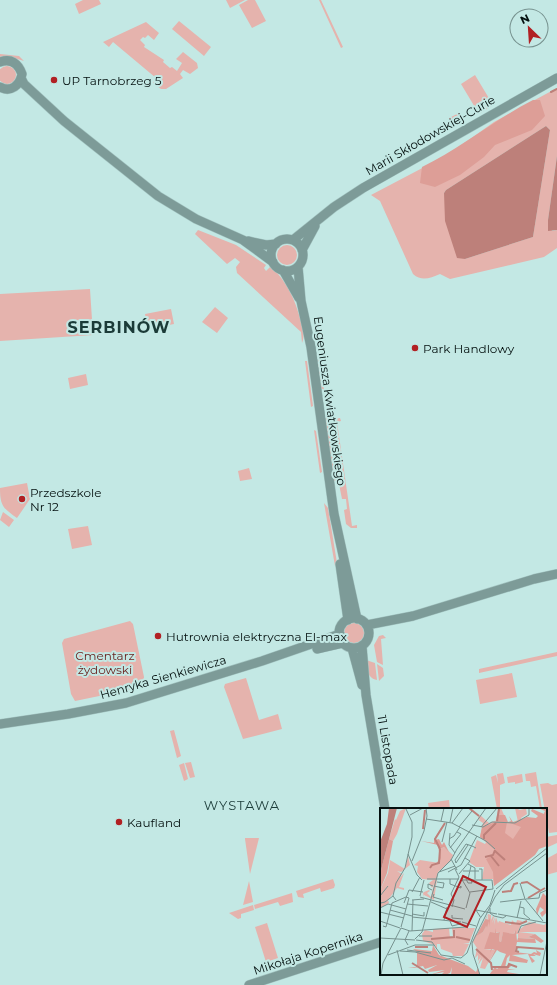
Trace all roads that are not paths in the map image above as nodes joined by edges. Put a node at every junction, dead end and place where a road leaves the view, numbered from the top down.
1 (0, 62) edge
2 (21, 78) junction
3 (557, 78) edge
4 (0, 87) edge
5 (14, 87) junction
6 (64, 120) junction
7 (319, 219) junction
8 (243, 240) junction
9 (293, 240) junction
10 (276, 244) junction
11 (302, 250) junction
12 (273, 262) junction
13 (298, 267) junction
14 (283, 270) junction
15 (301, 301) junction
16 (557, 569) edge
17 (557, 574) edge
18 (534, 579) junction
19 (413, 616) junction
20 (352, 620) junction
21 (367, 625) junction
22 (369, 634) junction
23 (341, 638) junction
24 (362, 646) junction
25 (352, 648) junction
26 (366, 695) junction
27 (0, 724) edge
28 (386, 808) edge
29 (379, 941) edge
30 (248, 985) edge

1 - 2 street
2 - 5 street
2 - 6 street
3 - 7 street, Marii Skłodowskiej-Curie
4 - 5 street
5 - 6 street
6 - 8 street
7 - 9 street, Marii Skłodowskiej-Curie
7 - 11 street
8 - 10 street
8 - 12 street
9 - 10 street
9 - 11 street
10 - 12 street
11 - 13 street
12 - 14 street
13 - 14 street
13 - 15 street, Eugeniusza Kwiatkowskiego
14 - 15 street
15 - 20 street, Eugeniusza Kwiatkowskiego
16 - 18 street
17 - 18 street
18 - 19 street
19 - 21 street
19 - 22 street
20 - 21 street
20 - 23 street
21 - 22 street
22 - 24 street
23 - 25 street
23 - 27 street, Henryka Sienkiewicza
24 - 25 street
24 - 26 street, 11 Listopada
25 - 26 street, 11 Listopada
26 - 28 street, 11 Listopada
29 - 30 street, Mikołaja Kopernika

